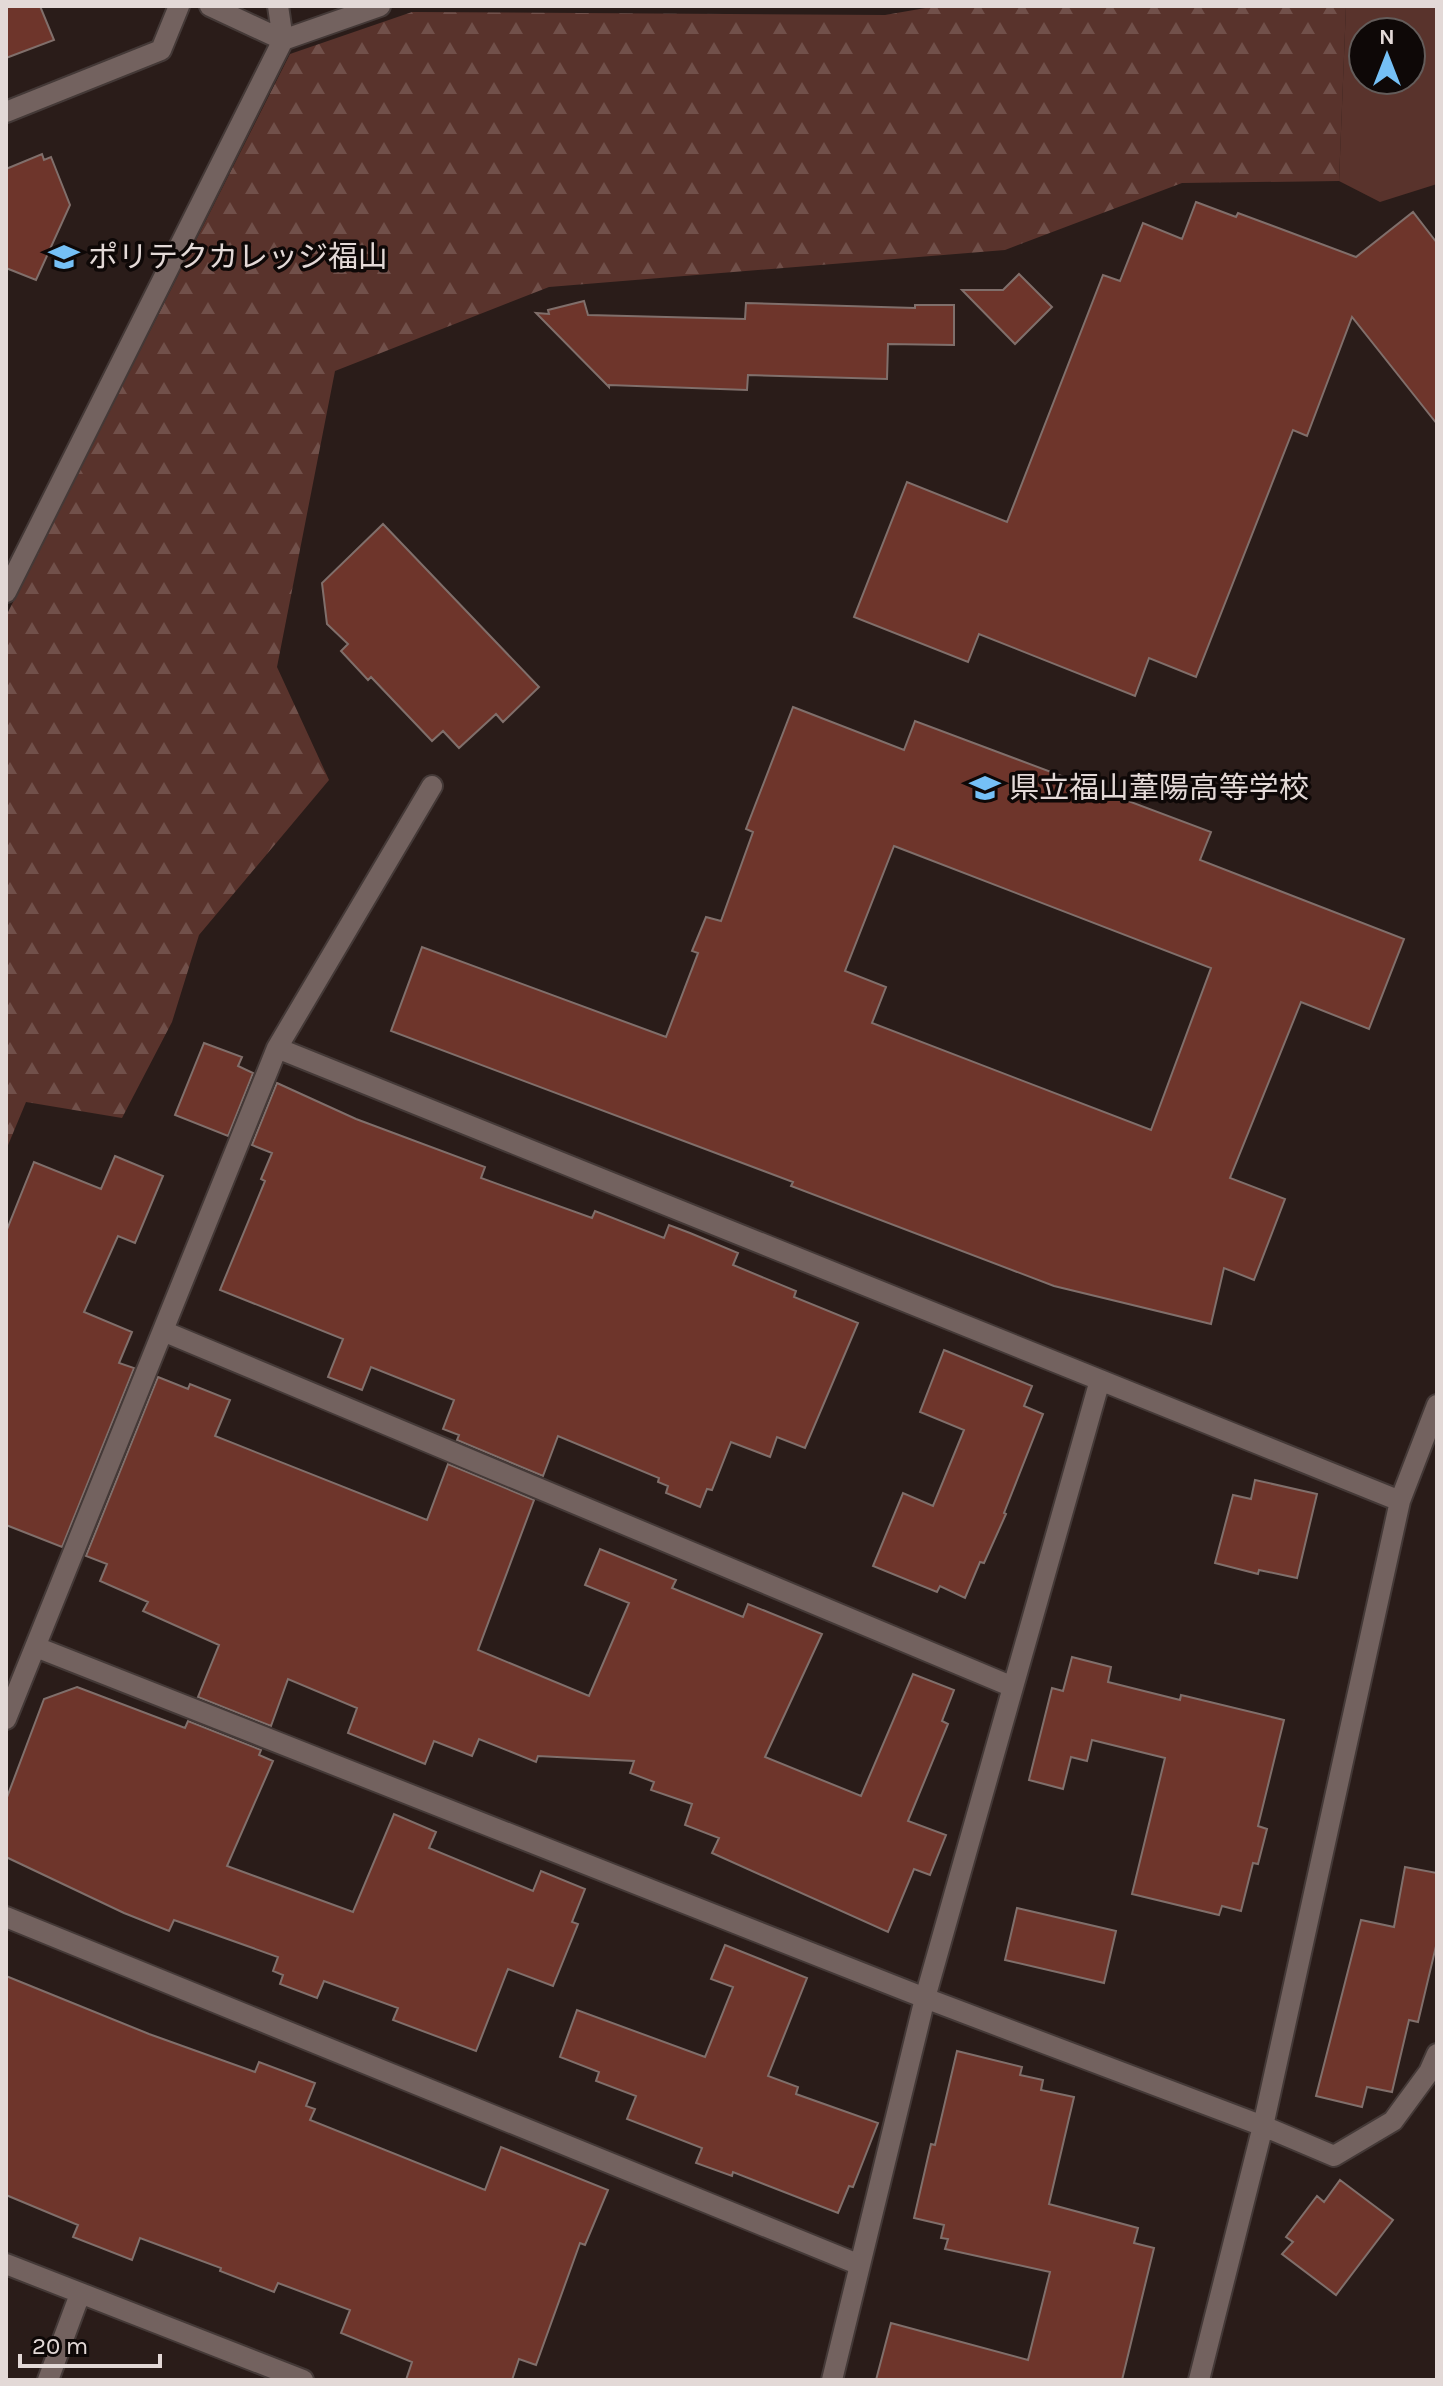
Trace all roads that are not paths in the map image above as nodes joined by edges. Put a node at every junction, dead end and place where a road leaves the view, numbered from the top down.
1 (179, 6) edge
2 (210, 6) edge
3 (278, 6) edge
4 (380, 6) edge
5 (283, 40) junction
6 (6, 112) edge
7 (6, 592) edge
8 (432, 786) dead end
9 (277, 1048) junction
10 (163, 1331) junction
11 (1100, 1380) junction
12 (1437, 1405) edge
13 (1400, 1501) junction
14 (36, 1647) junction
15 (1013, 1687) junction
16 (6, 1719) edge
17 (6, 1917) edge
18 (925, 1998) junction
19 (1437, 2054) edge
20 (1263, 2126) junction
21 (6, 2264) edge
22 (860, 2265) junction
23 (80, 2294) junction
24 (48, 2380) edge
25 (303, 2380) edge
26 (832, 2380) edge
27 (1199, 2380) edge

1 - 6 street
2 - 5 street
3 - 5 street
4 - 5 street
5 - 7 street
8 - 9 street
9 - 10 street
9 - 11 street
10 - 14 street
10 - 15 street
11 - 13 street
11 - 15 street
12 - 13 street
13 - 20 street
14 - 16 street
14 - 18 street
15 - 18 street
17 - 22 street
18 - 20 street
18 - 22 street
19 - 20 street
20 - 27 street
21 - 23 street
22 - 26 street
23 - 24 street
23 - 25 street

